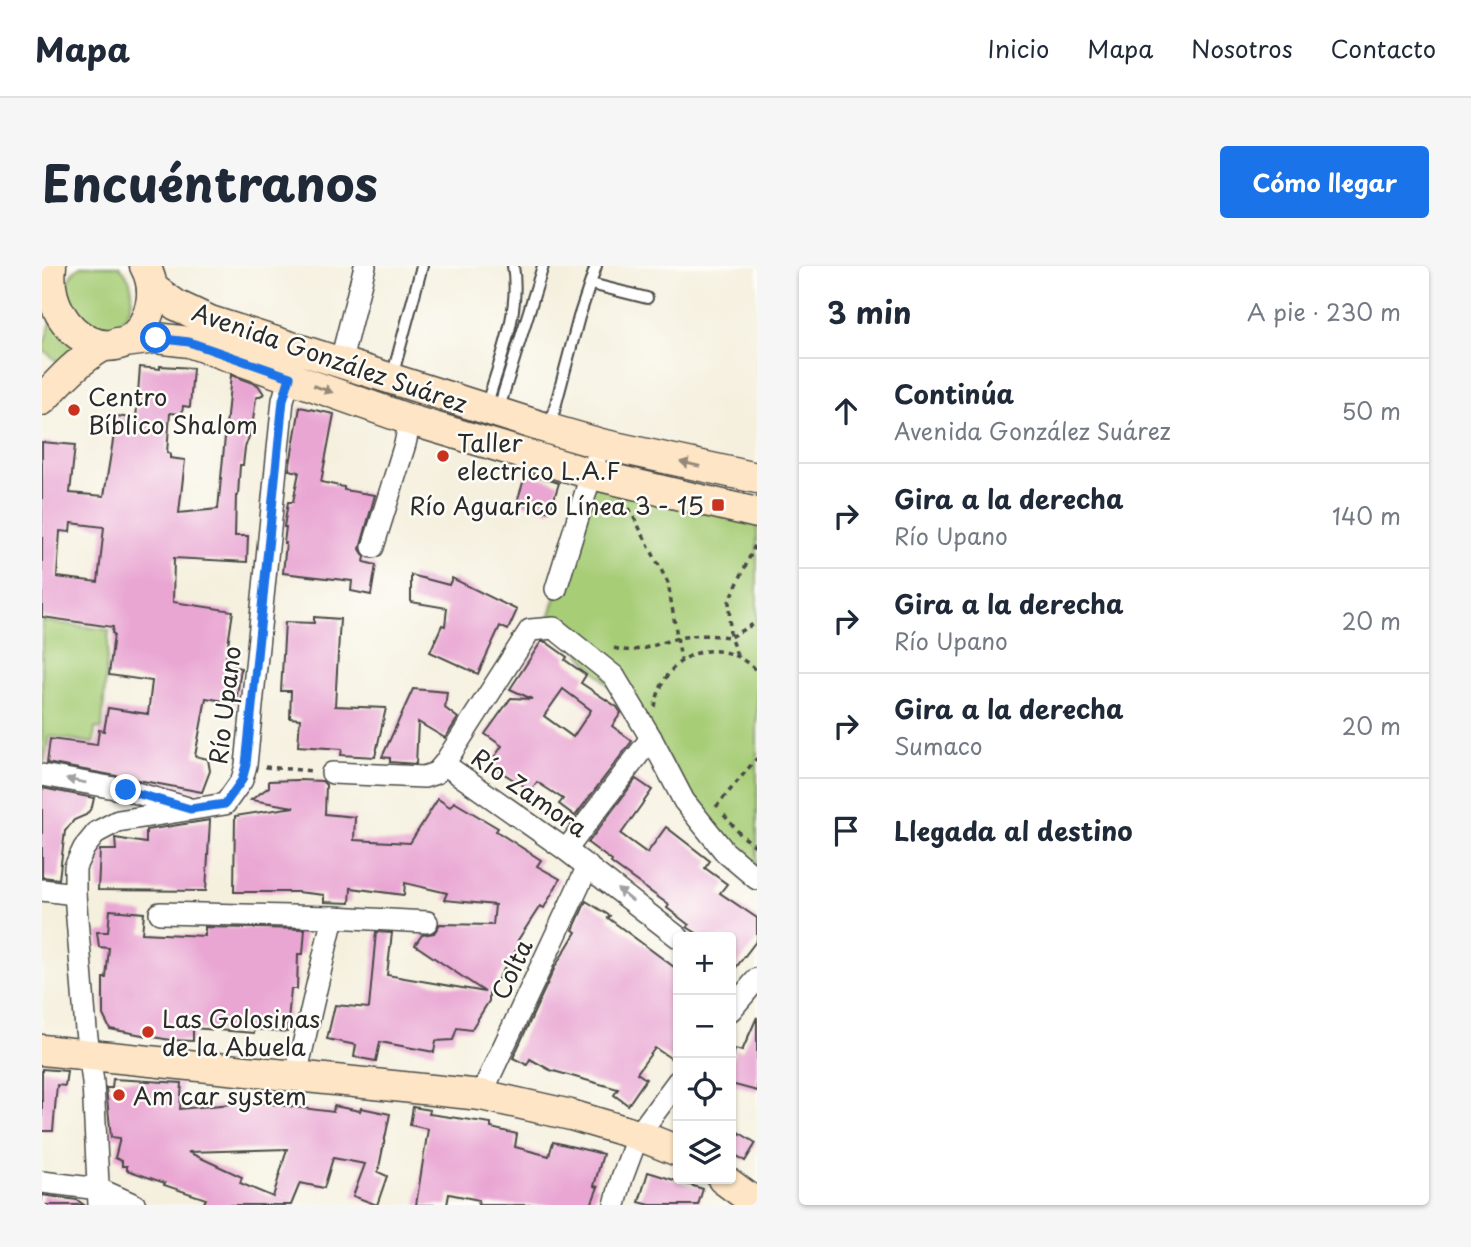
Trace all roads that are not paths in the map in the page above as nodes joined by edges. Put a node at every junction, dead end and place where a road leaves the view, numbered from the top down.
1 (51, 266) edge
2 (365, 266) edge
3 (422, 266) edge
4 (513, 266) edge
5 (543, 266) edge
6 (597, 266) edge
7 (152, 276) edge
8 (590, 284) junction
9 (647, 298) dead end
10 (46, 316) edge
11 (110, 345) junction
12 (294, 363) junction
13 (340, 364) junction
14 (392, 380) junction
15 (42, 400) edge
16 (491, 412) junction
17 (410, 419) junction
18 (549, 429) junction
19 (601, 444) junction
20 (604, 478) junction
21 (757, 478) edge
22 (757, 513) edge
23 (373, 547) dead end
24 (556, 589) dead end
25 (651, 738) junction
26 (444, 764) junction
27 (332, 773) road end
28 (42, 775) edge
29 (190, 809) junction
30 (566, 850) junction
31 (588, 866) junction
32 (757, 879) edge
33 (42, 890) edge
34 (75, 894) junction
35 (160, 912) dead end
36 (333, 916) junction
37 (427, 922) dead end
38 (673, 933) edge
39 (744, 983) edge
40 (736, 1000) edge
41 (42, 1050) edge
42 (91, 1056) junction
43 (296, 1075) junction
44 (673, 1088) edge
45 (481, 1095) junction
46 (638, 1135) junction
47 (673, 1149) edge
48 (42, 1182) edge
49 (730, 1184) edge
50 (99, 1197) edge
51 (757, 1204) edge
52 (135, 1205) edge
53 (615, 1205) edge

1 - 10 main road
2 - 13 street
3 - 14 lane
4 - 16 lane
5 - 16 lane
6 - 8 lane
7 - 11 main road
7 - 12 main road, Avenida González Suárez
8 - 9 lane
8 - 18 lane
10 - 11 main road
11 - 12 main road, Avenida González Suárez
11 - 15 main road
12 - 13 main road, Avenida González Suárez
12 -> 17 main road, Avenida González Suárez
12 - 29 street, Río Upano
13 - 14 main road, Avenida González Suárez
14 - 16 main road, Avenida González Suárez
16 - 18 main road, Avenida González Suárez
17 - 20 main road, Avenida González Suárez
17 - 23 street
18 - 19 main road, Avenida González Suárez
19 - 20 street
21 -> 19 main road, Avenida González Suárez
20 - 22 main road, Avenida González Suárez
20 - 24 street
25 - 26 street
25 - 30 street
25 - 32 street
26 - 27 street, Río Zamora
26 - 30 street, Río Zamora
29 -> 28 street
29 - 34 street, Río Upano
30 - 31 street, Río Zamora
38 -> 31 street, Río Zamora
31 - 45 street, Colta
33 - 34 street
34 - 42 street, Río Upano
35 - 36 street
36 - 37 street
36 - 43 street
39 - 40 street
41 - 42 main road
42 - 43 main road
42 - 50 street, Río Upano
43 - 45 main road
44 - 46 street
45 - 46 main road
46 - 47 main road
46 - 53 street
48 - 50 street
49 - 51 main road
50 - 52 street

